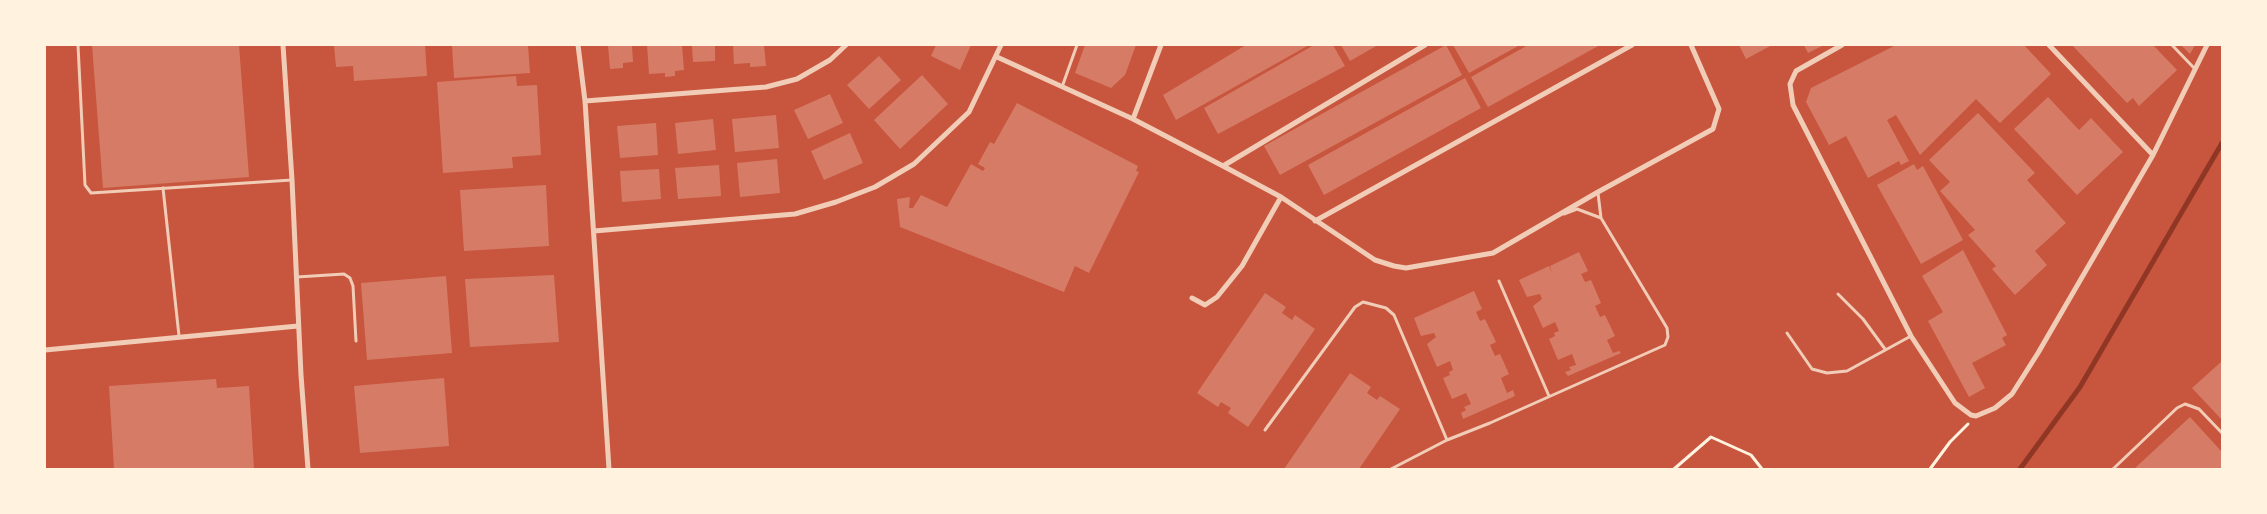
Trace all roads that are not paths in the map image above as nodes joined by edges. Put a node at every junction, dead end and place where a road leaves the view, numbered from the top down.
1 (78, 45) edge
2 (283, 45) edge
3 (578, 45) edge
4 (846, 45) edge
5 (1001, 45) edge
6 (1077, 45) edge
7 (1161, 45) edge
8 (1425, 45) edge
9 (1632, 45) edge
10 (1691, 45) edge
11 (1842, 45) edge
12 (2049, 45) edge
13 (2172, 45) edge
14 (2207, 45) edge
15 (997, 56) junction
16 (2194, 68) junction
17 (1062, 87) junction
18 (585, 101) junction
19 (1132, 119) junction
20 (2153, 155) junction
21 (1223, 166) junction
22 (292, 180) junction
23 (163, 188) junction
24 (1598, 192) junction
25 (1280, 197) junction
26 (1557, 217) junction
27 (1601, 218) junction
28 (1315, 221) junction
29 (594, 231) junction
30 (297, 277) junction
31 (1499, 281) dead end
32 (1838, 294) dead end
33 (1192, 298) dead end
34 (298, 326) junction
35 (1787, 332) dead end
36 (179, 336) junction
37 (1911, 336) junction
38 (356, 341) dead end
39 (1885, 349) junction
40 (45, 350) edge
41 (1549, 396) junction
42 (1265, 430) dead end
43 (2222, 433) edge
44 (1447, 440) junction
45 (308, 469) edge
46 (609, 469) edge
47 (1391, 469) edge
48 (2113, 469) edge

1 - 23 lane
2 - 22 street
3 - 18 street
4 - 18 street
5 - 15 street
6 - 17 lane
7 - 19 street
8 - 21 street
9 - 28 street
10 - 24 street
11 - 37 street
12 - 20 street
13 - 16 lane
14 - 16 street
15 - 17 street
15 - 29 street
16 - 20 street
17 - 19 street
18 - 29 street
19 - 21 street
20 - 37 street
21 - 25 street
22 - 23 lane
22 - 30 street
23 - 36 lane
24 - 26 street
24 - 27 lane
25 - 28 street
25 - 33 street
26 - 27 lane
26 - 28 street
27 - 41 lane
29 - 46 street
30 - 34 street
30 - 38 lane
31 - 41 lane
32 - 39 lane
34 - 36 street
34 - 45 street
35 - 39 lane
36 - 40 street
37 - 39 lane
41 - 44 lane
42 - 44 lane
43 - 48 lane
44 - 47 lane

